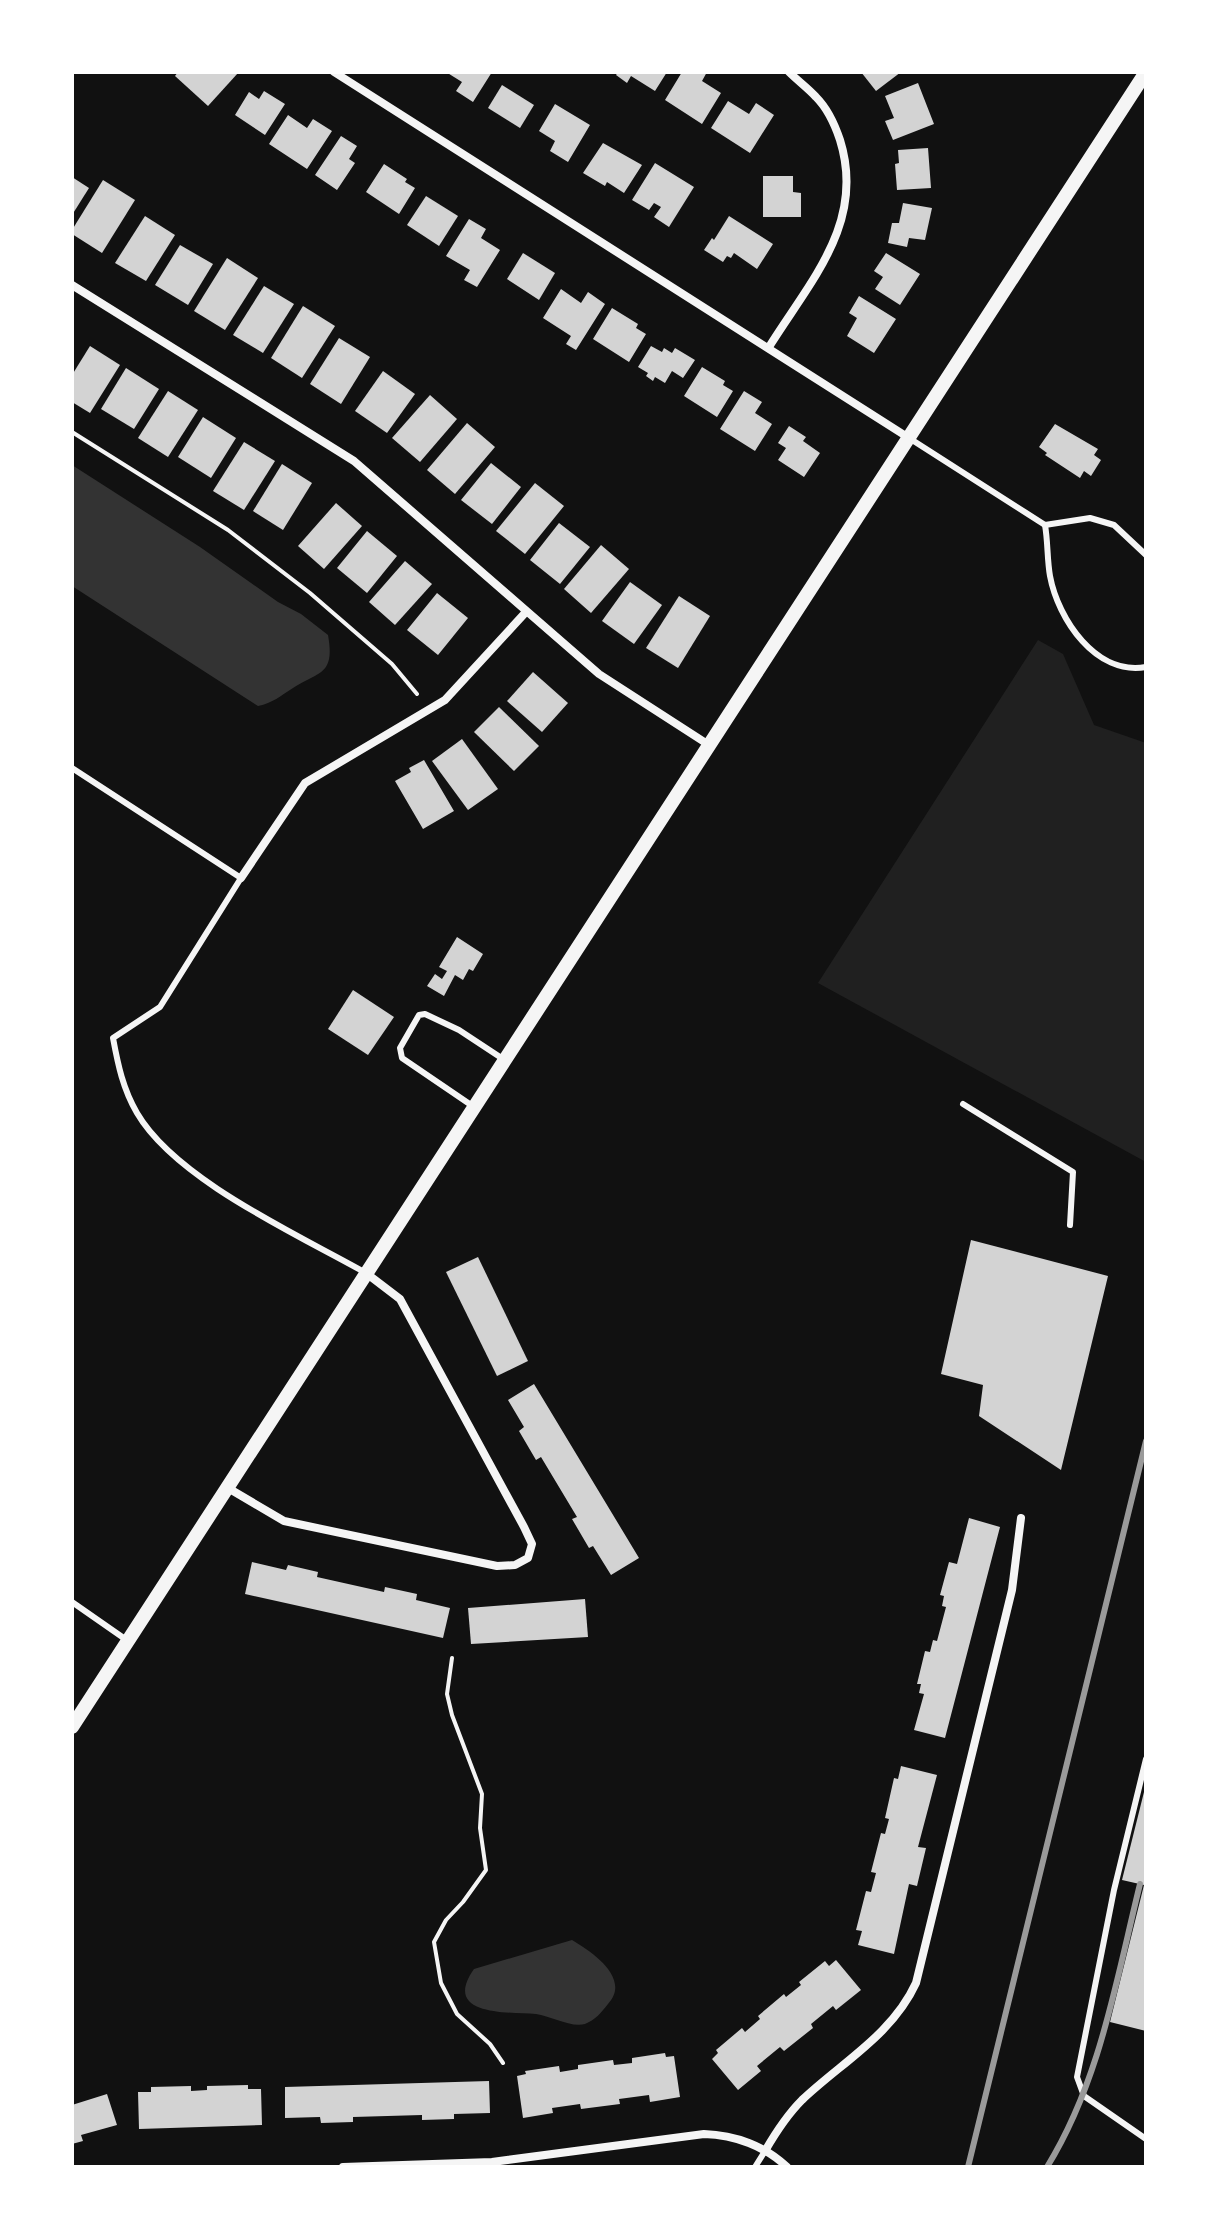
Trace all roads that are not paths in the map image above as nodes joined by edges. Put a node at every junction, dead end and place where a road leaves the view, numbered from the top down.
1 (334, 72) edge
2 (789, 72) edge
3 (1146, 72) edge
4 (72, 285) edge
5 (769, 347) junction
6 (909, 438) junction
7 (1045, 525) junction
8 (1146, 555) edge
9 (525, 613) junction
10 (1146, 667) edge
11 (709, 745) junction
12 (72, 768) edge
13 (241, 878) junction
14 (505, 1060) junction
15 (963, 1104) dead end
16 (474, 1107) junction
17 (1070, 1225) dead end
18 (366, 1273) junction
19 (228, 1488) junction
20 (1021, 1518) dead end
21 (72, 1602) edge
22 (128, 1641) junction
23 (72, 1727) edge
24 (1146, 1759) edge
25 (1146, 2139) edge
26 (765, 2151) junction
27 (343, 2167) edge
28 (755, 2167) edge
29 (787, 2167) edge

1 - 5 street
2 - 5 street
3 - 6 street
4 - 9 street
5 - 6 street
6 - 7 lane
6 - 11 street
7 - 8 lane
7 - 10 lane
9 - 11 street
9 - 13 street
11 - 14 street
12 - 13 lane
13 - 18 lane
14 - 16 street
14 - 16 lane
15 - 17 lane
16 - 18 street
18 - 19 street
18 - 19 street
19 - 22 street
20 - 26 street
21 - 22 lane
22 - 23 street
24 - 25 lane
26 - 27 street
26 - 28 lane
26 - 29 street

